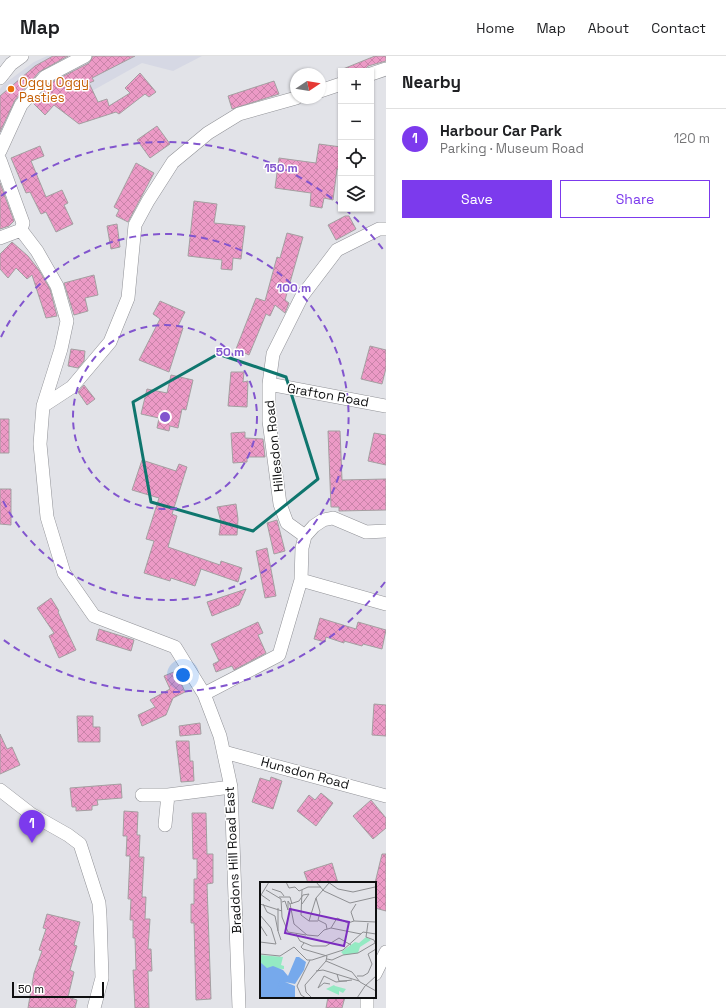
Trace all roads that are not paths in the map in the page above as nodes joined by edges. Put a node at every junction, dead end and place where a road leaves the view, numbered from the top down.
1 (22, 56) edge
2 (85, 56) edge
3 (386, 69) edge
4 (374, 73) edge
5 (0, 78) edge
6 (338, 85) edge
7 (326, 89) edge
8 (290, 100) edge
9 (0, 151) edge
10 (0, 160) edge
11 (386, 229) edge
12 (20, 230) junction
13 (0, 238) edge
14 (269, 384) junction
15 (43, 406) junction
16 (386, 406) edge
17 (386, 531) edge
18 (305, 536) junction
19 (301, 580) junction
20 (386, 604) edge
21 (204, 694) junction
22 (224, 752) junction
23 (231, 787) junction
24 (0, 790) edge
25 (142, 795) dead end
26 (168, 795) junction
27 (386, 796) edge
28 (165, 825) dead end
29 (386, 952) edge
30 (376, 972) edge
31 (94, 1008) edge
32 (239, 1008) edge

1 - 5 street
2 - 9 street
3 - 4 street
6 - 7 street
8 - 15 street
10 - 12 street
11 - 14 street, Hillesdon Road
12 - 13 street
12 - 15 street, Braddons Hill Road East
14 - 16 street, Grafton Road
14 - 18 street, Hillesdon Road
15 - 21 street, Braddons Hill Road East
17 - 18 street
18 - 19 street
19 - 20 street
19 - 21 street
21 - 22 street, Braddons Hill Road East
22 - 23 street, Braddons Hill Road East
22 - 27 street, Hunsdon Road
23 - 26 street
23 - 32 street, Braddons Hill Road East
24 - 31 street
25 - 26 street
26 - 28 street
29 - 30 street

